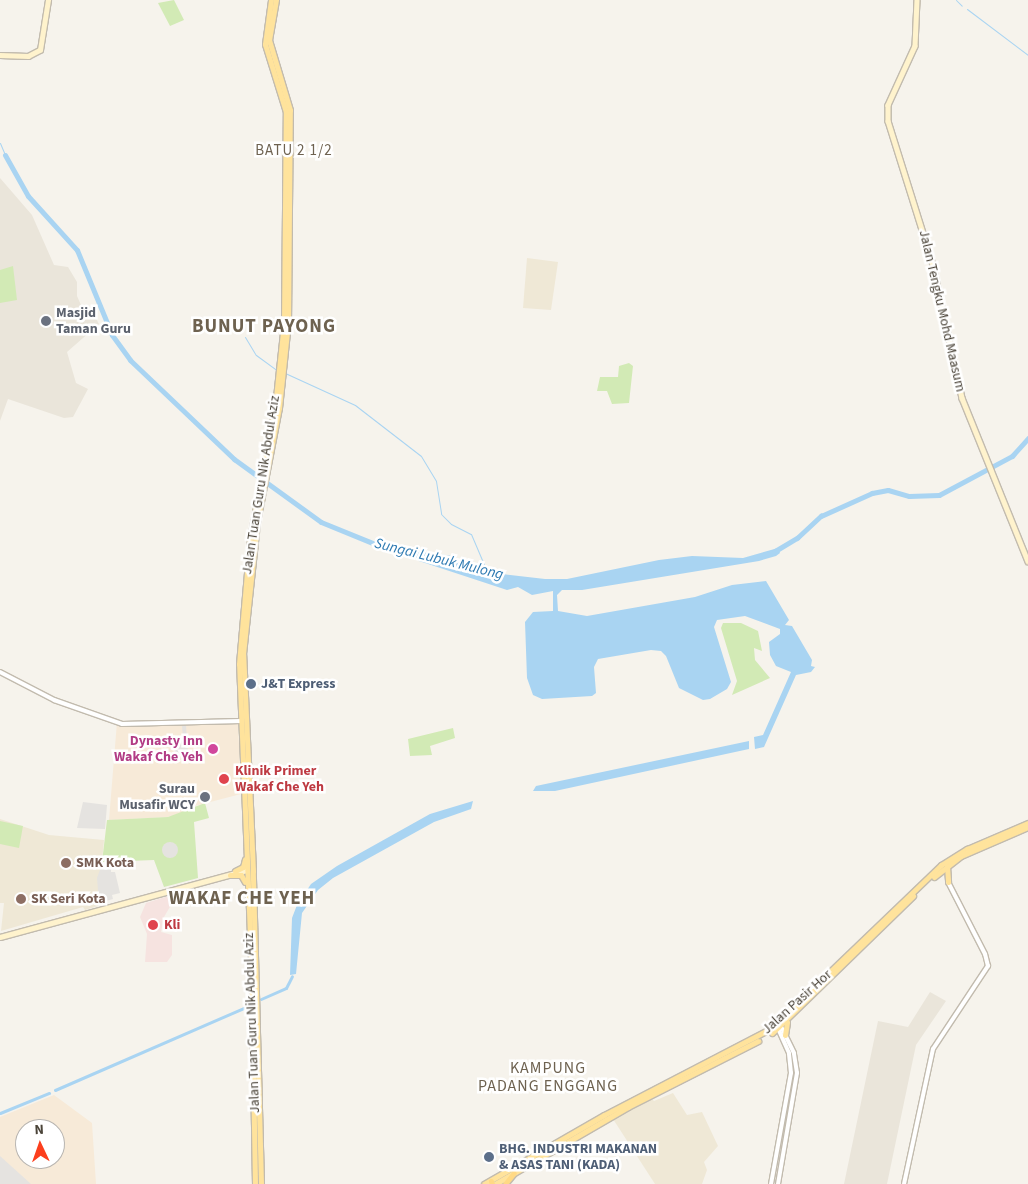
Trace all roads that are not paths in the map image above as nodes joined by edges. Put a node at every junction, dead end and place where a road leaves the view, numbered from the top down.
1 (48, 0) edge
2 (271, 0) edge
3 (276, 0) edge
4 (917, 0) edge
5 (0, 56) edge
6 (287, 280) junction
7 (260, 493) junction
8 (1028, 561) edge
9 (0, 672) edge
10 (241, 721) junction
11 (250, 815) junction
12 (1028, 823) edge
13 (1028, 827) edge
14 (246, 843) junction
15 (948, 864) junction
16 (247, 870) junction
17 (233, 873) junction
18 (936, 875) junction
19 (948, 882) junction
20 (247, 893) junction
21 (253, 908) junction
22 (0, 937) edge
23 (788, 1019) junction
24 (777, 1028) junction
25 (783, 1035) junction
26 (779, 1146) junction
27 (785, 1147) junction
28 (514, 1173) junction
29 (493, 1183) edge
30 (255, 1184) edge
31 (261, 1184) edge
32 (484, 1184) edge
33 (505, 1184) edge
34 (771, 1184) edge
35 (778, 1184) edge
36 (904, 1184) edge

1 - 5 main road
2 - 6 main road, Jalan Tuan Guru Nik Abdul Aziz
3 - 6 main road, Jalan Tuan Guru Nik Abdul Aziz
4 - 8 main road, Jalan Tengku Mohd Maasum
6 - 7 main road, Jalan Tuan Guru Nik Abdul Aziz
7 - 10 main road, Jalan Tuan Guru Nik Abdul Aziz
7 - 11 main road, Jalan Tuan Guru Nik Abdul Aziz
9 - 10 street
10 - 14 main road, Jalan Tuan Guru Nik Abdul Aziz
11 - 16 main road
11 - 21 main road, Jalan Tuan Guru Nik Abdul Aziz
12 - 29 main road, Jalan Pasir Hor
13 - 15 main road, Jalan Pasir Hor
14 - 16 main road, Jalan Tuan Guru Nik Abdul Aziz
14 - 17 main road
15 - 18 main road, Jalan Pasir Hor
15 - 19 main road
16 - 17 main road
16 - 20 main road, Jalan Tuan Guru Nik Abdul Aziz
16 - 21 main road
17 - 20 main road
17 - 22 main road
18 - 19 main road
18 - 23 main road, Jalan Pasir Hor
19 - 36 street
20 - 30 main road, Jalan Tuan Guru Nik Abdul Aziz
21 - 31 main road, Jalan Tuan Guru Nik Abdul Aziz
23 - 24 main road, Jalan Pasir Hor
23 - 25 main road
24 - 25 main road
24 - 25 street
24 - 28 main road, Jalan Pasir Hor
25 - 26 street
25 - 27 street
26 - 27 street
26 - 34 street
27 - 35 street
28 - 29 main road, Jalan Pasir Hor
28 - 33 highway
29 - 32 main road

